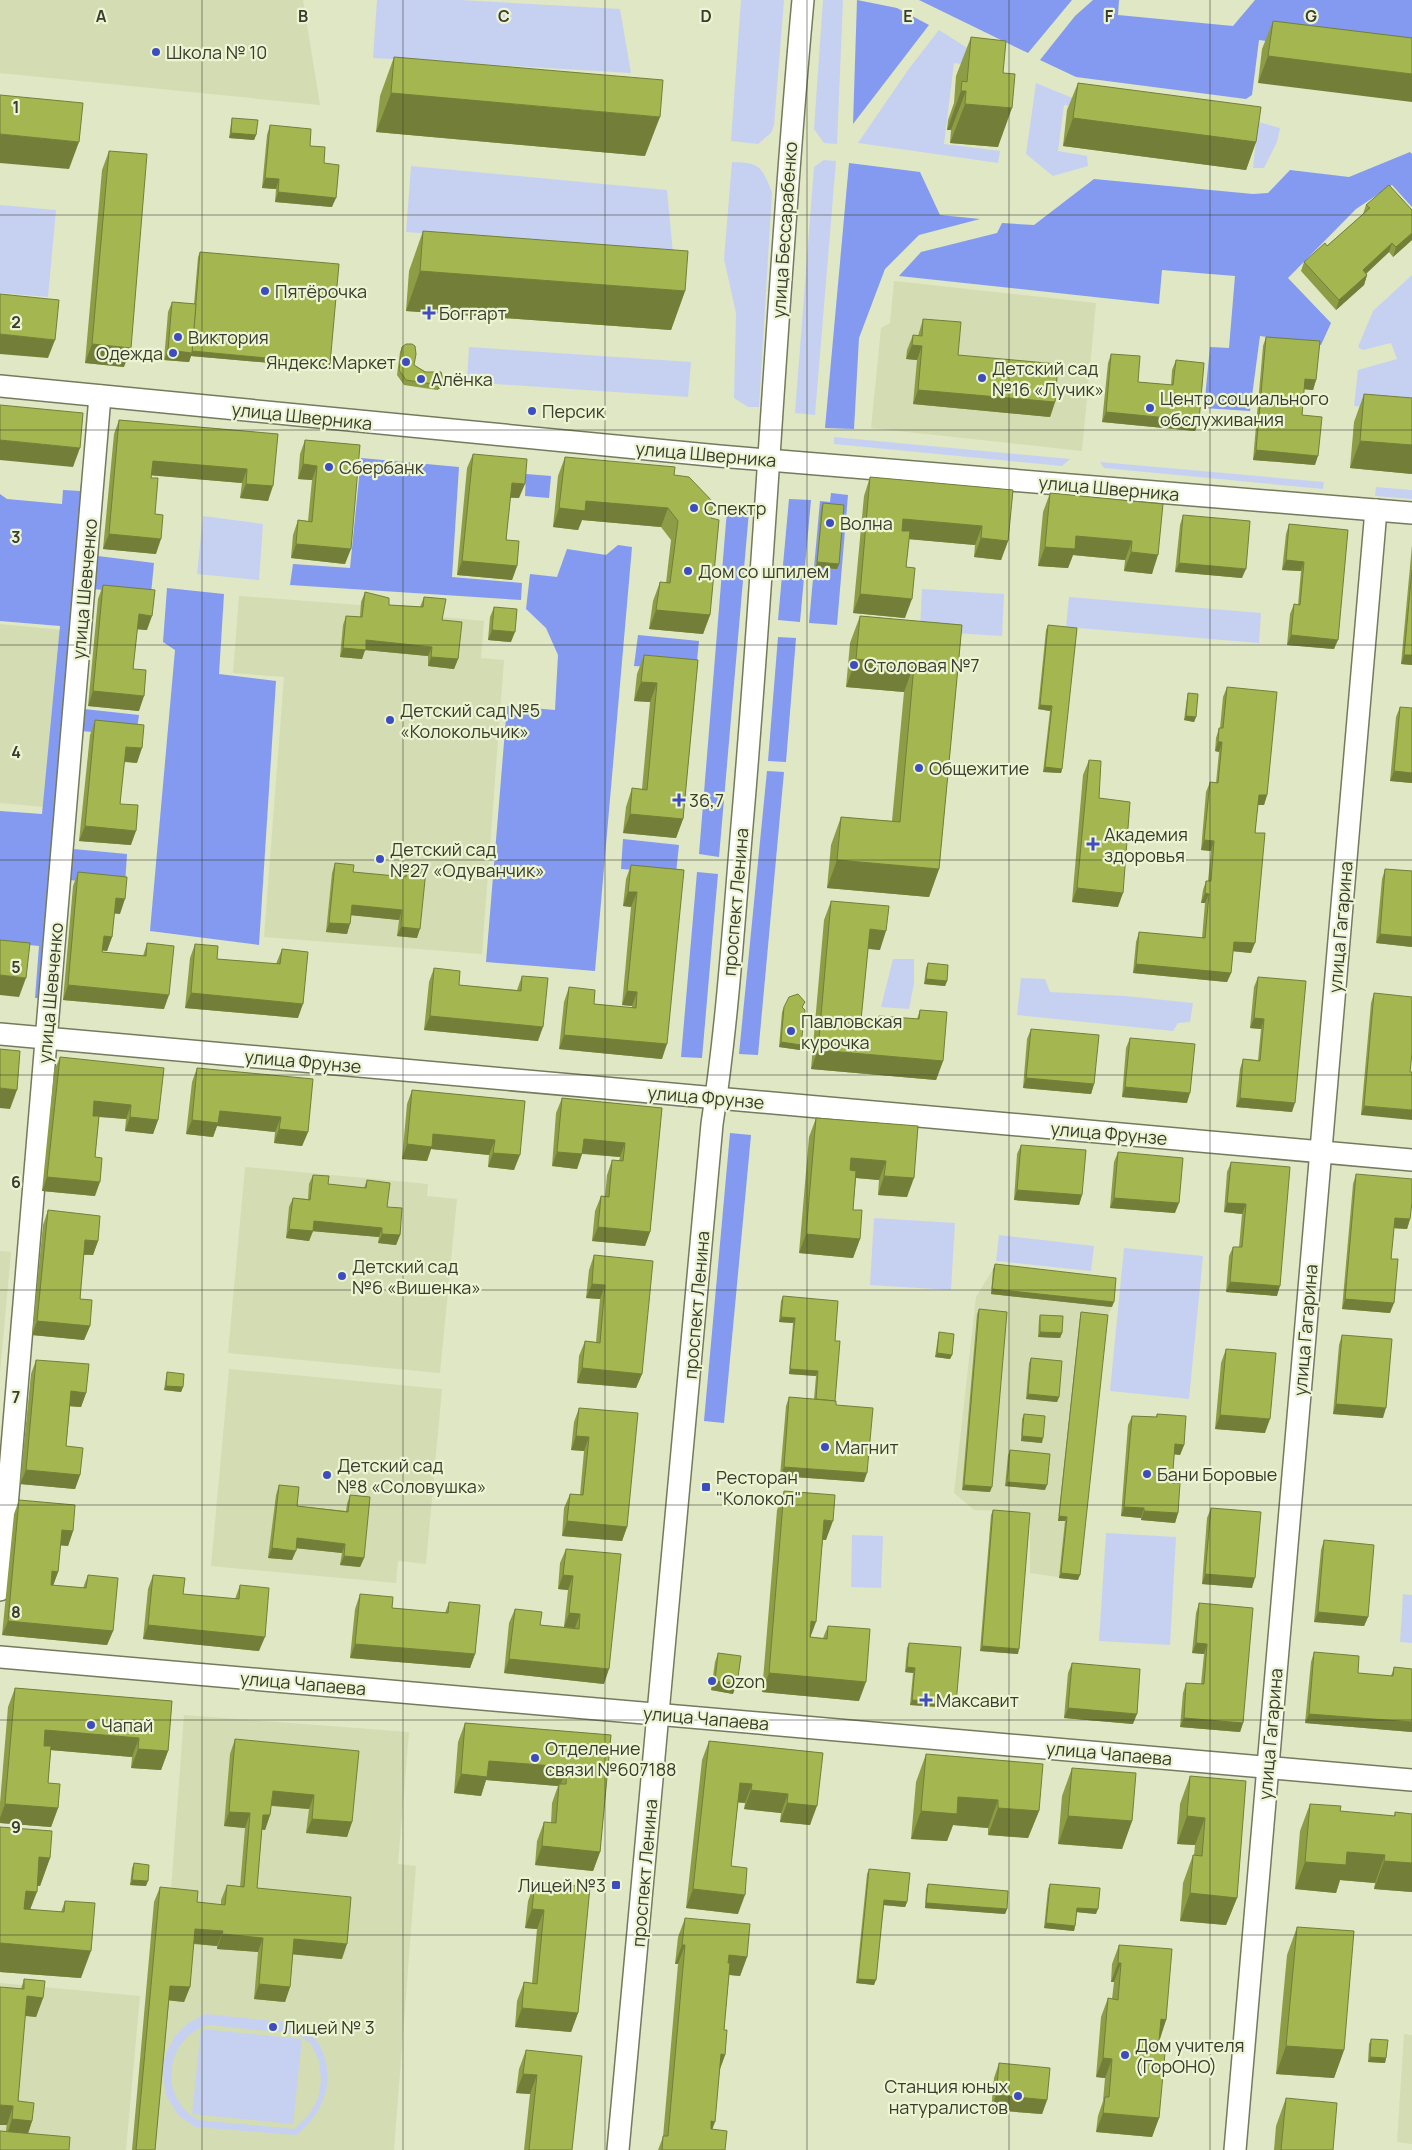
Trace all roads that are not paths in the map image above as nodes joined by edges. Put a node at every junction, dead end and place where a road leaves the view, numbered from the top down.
1 (803, 0) edge
2 (0, 386) edge
3 (100, 396) junction
4 (770, 460) junction
5 (1376, 510) junction
6 (1412, 513) edge
7 (0, 1034) edge
8 (46, 1038) junction
9 (716, 1098) junction
10 (1320, 1152) junction
11 (1412, 1160) edge
12 (0, 1590) edge
13 (0, 1657) edge
14 (658, 1713) junction
15 (1267, 1768) junction
16 (1412, 1780) edge
17 (618, 2150) edge
18 (1234, 2150) edge

1 - 4 street, улица Бессарабенко
2 - 3 street, улица Шверника
3 - 4 street, улица Шверника
3 - 8 street, улица Шевченко
4 - 5 street, улица Шверника
4 - 9 street, проспект Ленина
5 - 6 street, улица Шверника
5 - 10 street, улица Гагарина
7 - 8 street, улица Фрунзе
8 - 9 street, улица Фрунзе
8 - 12 street, улица Шевченко
9 - 10 street, улица Фрунзе
9 - 14 street, проспект Ленина
10 - 11 street, улица Фрунзе
10 - 15 street, улица Гагарина
13 - 14 street, улица Чапаева
14 - 15 street, улица Чапаева
14 - 17 street, проспект Ленина
15 - 16 street, улица Чапаева
15 - 18 street, улица Гагарина

